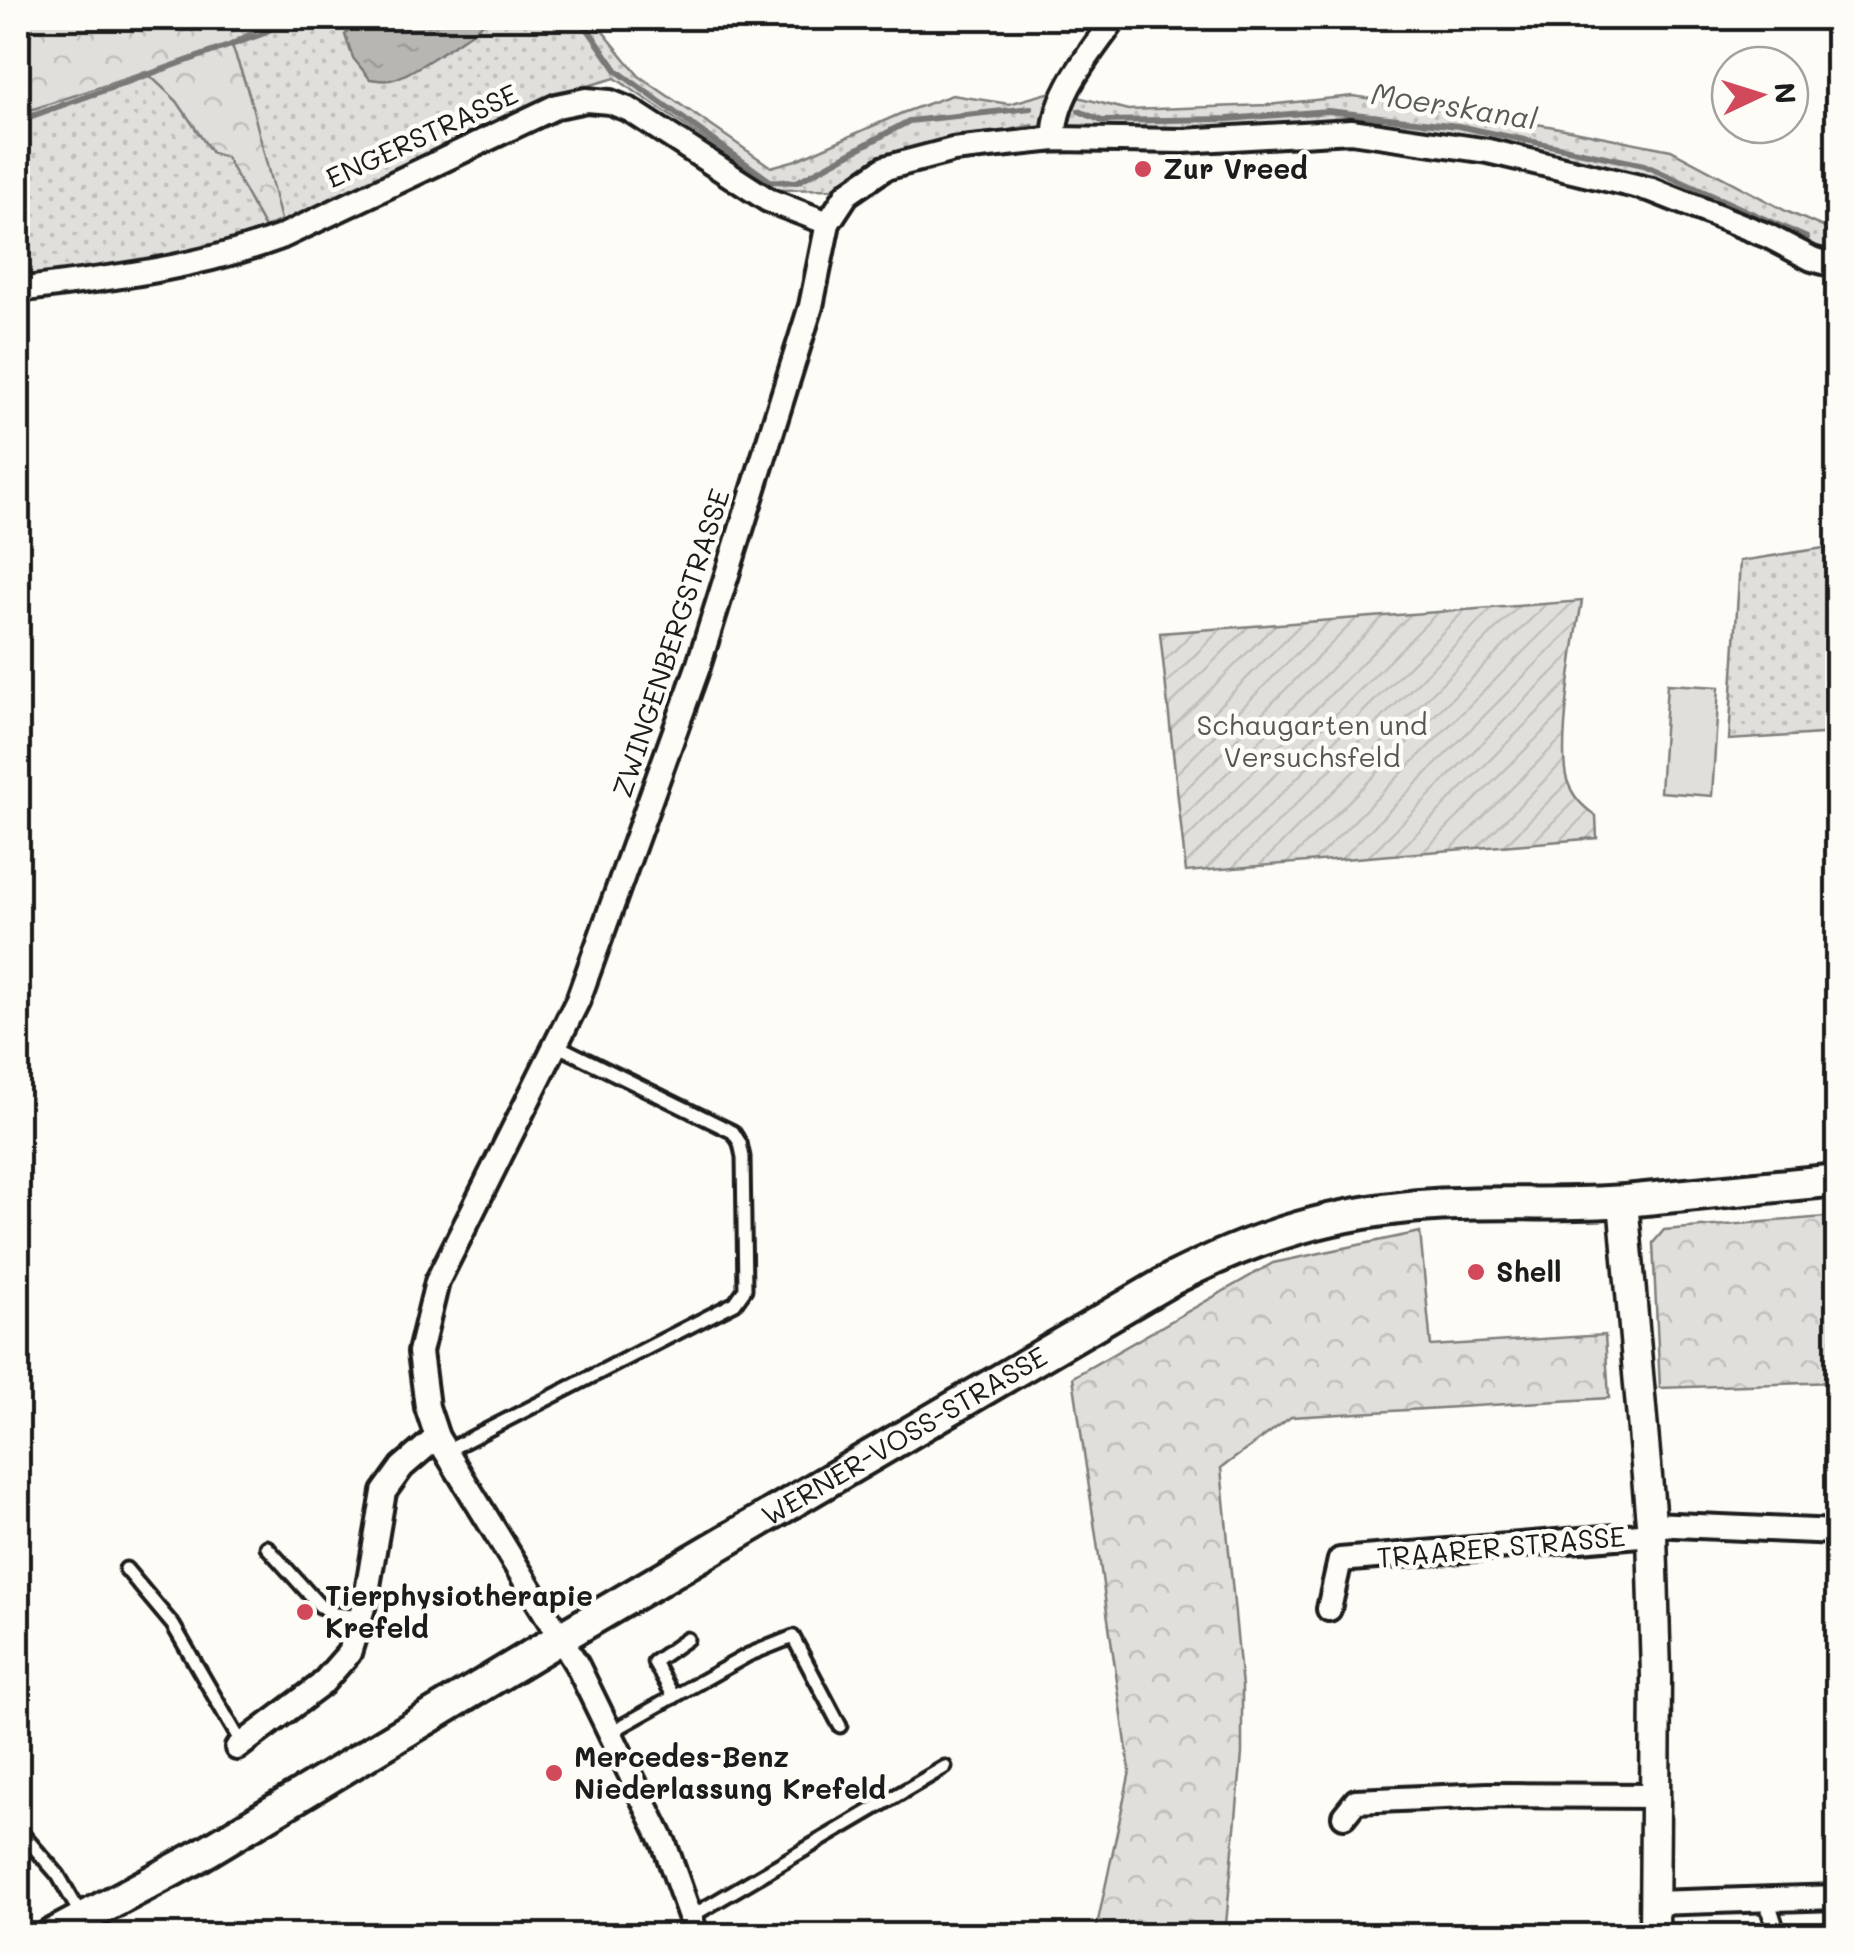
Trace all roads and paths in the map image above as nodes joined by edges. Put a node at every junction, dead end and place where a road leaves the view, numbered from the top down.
1 (1114, 18) edge
2 (1055, 139) junction
3 (828, 223) junction
4 (1838, 266) edge
5 (18, 290) edge
6 (556, 1045) junction
7 (1838, 1180) edge
8 (1624, 1201) junction
9 (442, 1444) junction
10 (1652, 1529) junction
11 (1838, 1532) edge
12 (268, 1547) dead end
13 (126, 1569) dead end
14 (1329, 1609) dead end
15 (360, 1617) junction
16 (562, 1637) junction
17 (688, 1639) dead end
18 (674, 1698) junction
19 (840, 1726) dead end
20 (611, 1732) junction
21 (240, 1747) joint
22 (944, 1767) dead end
23 (1656, 1796) junction
24 (1344, 1816) dead end
25 (18, 1829) edge
26 (1838, 1897) edge
27 (1768, 1902) junction
28 (1654, 1903) junction
29 (83, 1918) junction
30 (693, 1926) edge
31 (50, 1936) edge
32 (1654, 1936) edge
33 (1778, 1936) edge

1 - 2 street
2 - 3 street, ZWINGENBERGSTRASSE
2 - 4 street, ZWINGENBERGSTRASSE
3 - 5 street, ENGERSTRASSE
3 - 6 street, ZWINGENBERGSTRASSE
6 - 9 street, ZWINGENBERGSTRASSE
6 - 9 lane
7 - 8 main road, WERNER-VOSS-STRASSE
8 - 10 street, TRAARER STRASSE
8 - 16 main road, WERNER-VOSS-STRASSE
9 - 15 street
9 - 16 street, ZWINGENBERGSTRASSE
10 - 11 street
10 - 14 street, TRAARER STRASSE
10 - 23 street, TRAARER STRASSE
12 - 15 lane
13 - 21 lane
15 - 21 street
16 - 20 street, ZWINGENBERGSTRASSE
16 - 29 main road, WERNER-VOSS-STRASSE
17 - 18 lane
18 - 19 lane
18 - 20 lane
20 - 30 street, ZWINGENBERGSTRASSE
22 - 30 lane
23 - 24 street
23 - 28 street, TRAARER STRASSE
25 - 29 lane
26 - 27 street
27 - 28 street
27 - 33 street
28 - 32 street, TRAARER STRASSE
29 - 31 main road, WERNER-VOSS-STRASSE

